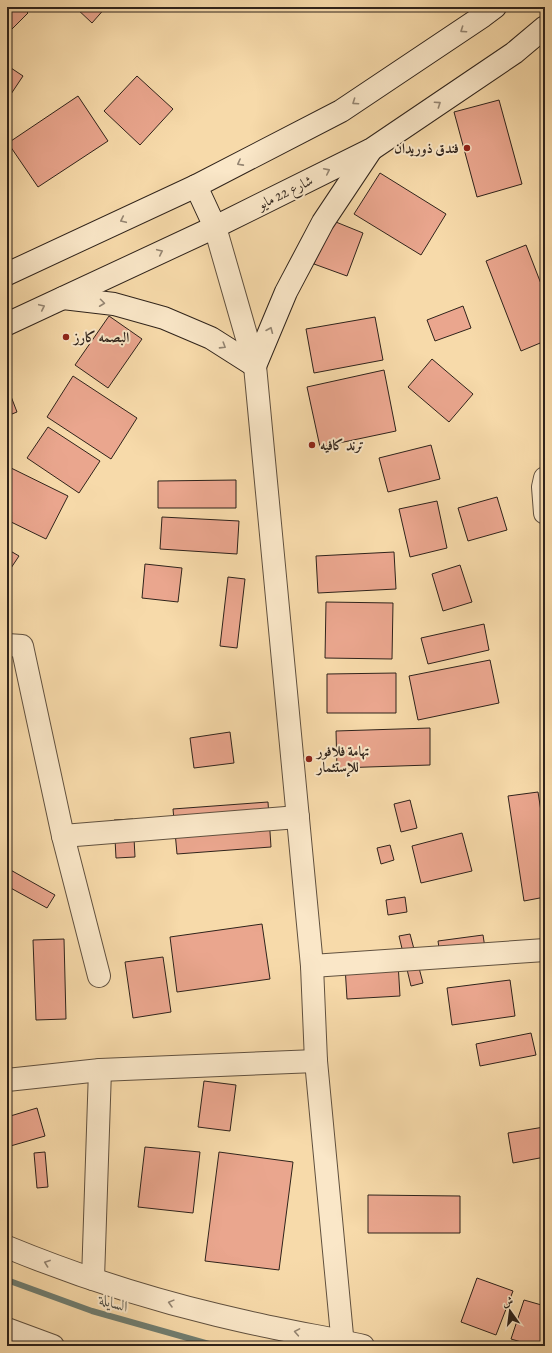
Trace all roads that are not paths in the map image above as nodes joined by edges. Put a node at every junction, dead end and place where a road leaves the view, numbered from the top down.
1 (494, 7) edge
2 (545, 27) edge
3 (372, 148) junction
4 (196, 186) junction
5 (215, 227) junction
6 (7, 274) edge
7 (63, 298) junction
8 (7, 324) edge
9 (255, 366) junction
10 (545, 478) edge
11 (545, 514) edge
12 (7, 645) edge
13 (298, 817) junction
14 (63, 836) junction
15 (545, 950) edge
16 (312, 966) junction
17 (99, 976) dead end
18 (316, 1061) junction
19 (100, 1070) junction
20 (7, 1080) edge
21 (7, 1247) edge
22 (93, 1279) junction
23 (7, 1329) edge
24 (349, 1344) edge
25 (53, 1346) edge

1 -> 4 street
3 -> 2 street, شارع 22 مايو
5 -> 3 street, شارع 22 مايو
9 -> 3 street
4 - 5 street
4 -> 6 street
7 -> 5 street, شارع 22 مايو
5 - 9 street
8 -> 7 street, شارع 22 مايو
7 -> 9 street
9 - 13 street
10 - 11 street
12 - 14 street
13 - 14 street
13 - 16 street
14 - 17 street
15 - 16 street
16 - 18 street
18 - 19 street
18 - 24 street
19 - 20 street
19 - 22 street
22 -> 21 street
24 -> 22 street
23 - 25 street

